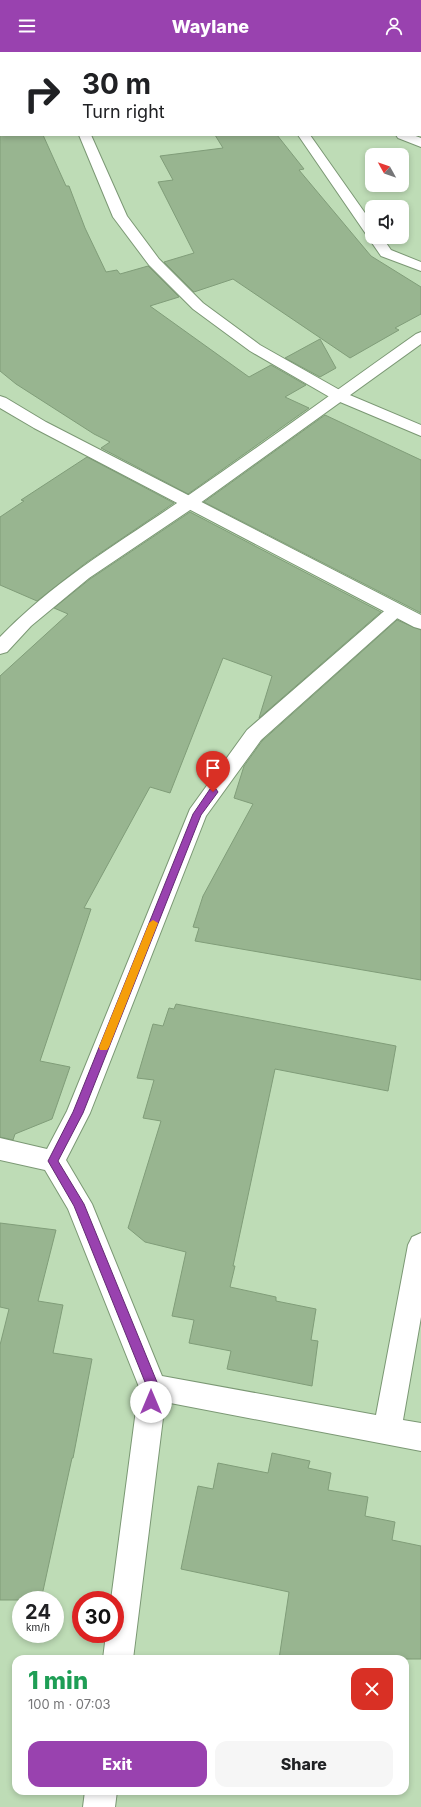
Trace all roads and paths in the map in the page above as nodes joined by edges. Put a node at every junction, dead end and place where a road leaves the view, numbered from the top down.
1 (85, 136) edge
2 (305, 136) edge
3 (404, 136) edge
4 (421, 143) edge
5 (365, 223) edge
6 (380, 244) edge
7 (421, 267) edge
8 (421, 337) edge
9 (339, 396) junction
10 (0, 400) edge
11 (421, 432) edge
12 (190, 502) junction
13 (396, 610) junction
14 (421, 622) edge
15 (0, 648) edge
16 (0, 1149) edge
17 (53, 1161) junction
18 (421, 1246) edge
19 (153, 1387) junction
20 (387, 1430) junction
21 (421, 1437) edge
22 (119, 1655) edge
23 (100, 1795) edge
24 (99, 1807) edge

1 - 9 street
2 - 5 street
3 - 4 street
6 - 7 street
8 - 9 street
9 - 11 street
9 - 12 street
10 - 12 street
12 - 13 street
12 - 15 street
13 - 14 street
13 - 17 street
16 - 17 street
17 - 19 street
18 - 20 street
19 - 20 street
19 - 22 street
20 - 21 street
23 - 24 street

